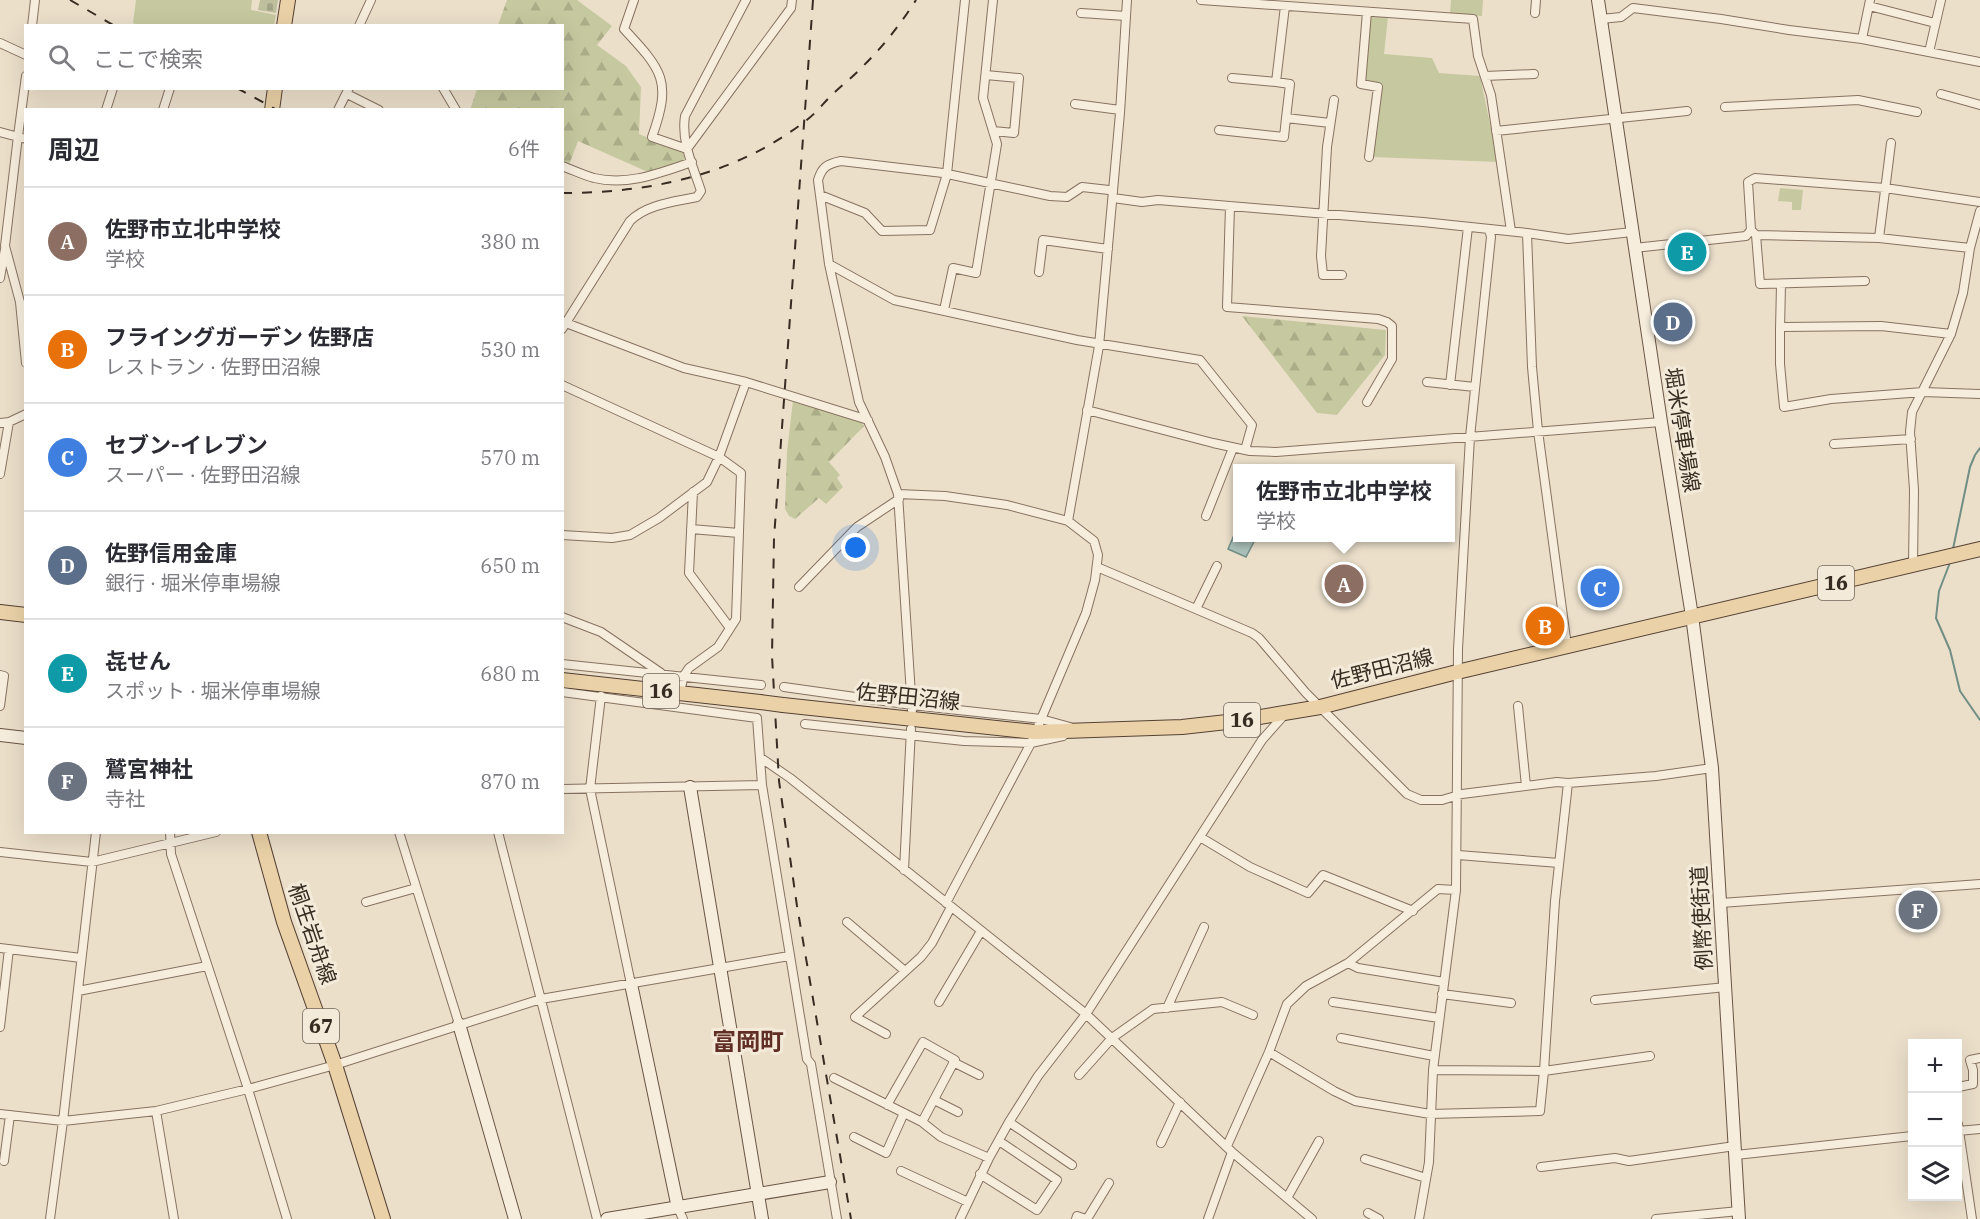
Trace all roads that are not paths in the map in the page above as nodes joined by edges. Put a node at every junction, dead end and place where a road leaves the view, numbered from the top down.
1 (35, 0) edge
2 (288, 0) edge
3 (370, 0) edge
4 (634, 0) edge
5 (746, 0) edge
6 (792, 0) edge
7 (965, 0) edge
8 (993, 0) edge
9 (1127, 0) edge
10 (1202, 0) edge
11 (1536, 0) edge
12 (1598, 0) edge
13 (1941, 0) edge
14 (1869, 3) edge
15 (1285, 6) junction
16 (1367, 12) junction
17 (1080, 13) dead end
18 (1535, 13) dead end
19 (1126, 16) junction
20 (1601, 19) junction
21 (1935, 23) junction
22 (32, 24) edge
23 (285, 24) edge
24 (360, 24) edge
25 (1862, 39) junction
26 (0, 43) edge
27 (1929, 52) junction
28 (24, 55) edge
29 (1980, 62) edge
30 (1534, 74) dead end
31 (986, 75) junction
32 (1485, 76) junction
33 (1232, 78) dead end
34 (1276, 82) junction
35 (25, 90) edge
36 (112, 90) edge
37 (169, 90) edge
38 (275, 90) edge
39 (444, 90) edge
40 (348, 91) edge
41 (1941, 94) dead end
42 (1334, 100) dead end
43 (1075, 104) dead end
44 (1980, 105) edge
45 (1725, 107) dead end
46 (107, 108) edge
47 (164, 108) edge
48 (272, 108) edge
49 (339, 108) edge
50 (376, 108) edge
51 (455, 108) edge
52 (1120, 110) junction
53 (1687, 111) dead end
54 (1917, 112) dead end
55 (1286, 118) junction
56 (1616, 119) junction
57 (1330, 123) junction
58 (1219, 130) dead end
59 (993, 131) junction
60 (1496, 131) junction
61 (0, 132) edge
62 (20, 137) edge
63 (1892, 143) dead end
64 (687, 149) junction
65 (1369, 157) dead end
66 (692, 162) junction
67 (564, 167) edge
68 (947, 174) junction
69 (989, 184) junction
70 (1885, 188) junction
71 (820, 195) junction
72 (1113, 195) junction
73 (1980, 202) edge
74 (1230, 207) junction
75 (1980, 211) edge
76 (1323, 213) junction
77 (4, 219) edge
78 (1467, 227) junction
79 (1489, 229) junction
80 (1511, 231) junction
81 (1527, 232) junction
82 (1632, 232) junction
83 (1754, 233) junction
84 (1879, 238) junction
85 (5, 246) junction
86 (1634, 248) junction
87 (1970, 248) junction
88 (1108, 249) junction
89 (829, 264) junction
90 (1040, 272) dead end
91 (1342, 275) dead end
92 (0, 278) edge
93 (1865, 281) dead end
94 (1781, 284) junction
95 (575, 308) junction
96 (564, 309) edge
97 (944, 310) junction
98 (564, 326) edge
99 (1780, 330) junction
100 (1952, 334) junction
101 (24, 343) edge
102 (1100, 343) junction
103 (746, 382) junction
104 (1427, 382) dead end
105 (1450, 385) junction
106 (564, 386) edge
107 (1475, 387) junction
108 (1923, 392) junction
109 (1980, 394) edge
110 (1367, 402) dead end
111 (1087, 410) junction
112 (24, 415) edge
113 (868, 420) junction
114 (5, 422) edge
115 (1660, 422) junction
116 (1538, 431) junction
117 (1470, 437) junction
118 (1911, 439) junction
119 (1834, 444) dead end
120 (1233, 447) junction
121 (1245, 450) junction
122 (719, 458) junction
123 (0, 474) edge
124 (693, 492) junction
125 (898, 496) junction
126 (1206, 516) dead end
127 (1068, 522) junction
128 (691, 529) junction
129 (739, 533) junction
130 (564, 535) edge
131 (1980, 549) edge
132 (1217, 566) dead end
133 (1913, 566) junction
134 (1097, 567) junction
135 (799, 587) dead end
136 (1196, 609) junction
137 (0, 612) edge
138 (24, 615) edge
139 (1692, 616) junction
140 (564, 618) edge
141 (730, 628) junction
142 (1567, 646) junction
143 (564, 664) edge
144 (1457, 672) junction
145 (662, 674) junction
146 (0, 675) edge
147 (564, 680) edge
148 (682, 680) junction
149 (761, 686) dead end
150 (784, 687) dead end
151 (564, 692) edge
152 (601, 696) junction
153 (0, 706) edge
154 (1518, 706) dead end
155 (1320, 707) junction
156 (912, 708) junction
157 (1286, 713) junction
158 (1041, 719) junction
159 (805, 724) dead end
160 (911, 732) junction
161 (1084, 732) junction
162 (0, 735) edge
163 (24, 738) edge
164 (1033, 738) junction
165 (760, 758) junction
166 (1712, 768) junction
167 (1568, 783) junction
168 (762, 785) junction
169 (1526, 786) junction
170 (690, 787) junction
171 (564, 789) edge
172 (590, 789) junction
173 (1456, 796) junction
174 (96, 834) edge
175 (170, 834) edge
176 (208, 834) edge
177 (260, 834) edge
178 (400, 834) edge
179 (499, 834) edge
180 (1200, 837) junction
181 (171, 843) junction
182 (0, 852) edge
183 (1458, 855) junction
184 (92, 862) junction
185 (1559, 863) junction
186 (904, 870) junction
187 (1980, 884) edge
188 (416, 888) junction
189 (1456, 890) junction
190 (366, 902) dead end
191 (1721, 903) junction
192 (948, 905) junction
193 (1413, 911) junction
194 (847, 922) dead end
195 (1204, 927) dead end
196 (981, 931) junction
197 (5, 949) edge
198 (789, 956) junction
199 (81, 958) junction
200 (1348, 963) junction
201 (207, 966) junction
202 (720, 968) junction
203 (905, 971) junction
204 (1444, 982) junction
205 (631, 984) junction
206 (1726, 987) junction
207 (78, 991) junction
208 (1442, 994) junction
209 (541, 999) junction
210 (1595, 1000) dead end
211 (939, 1002) dead end
212 (1333, 1002) dead end
213 (1511, 1003) dead end
214 (1167, 1008) junction
215 (1086, 1014) junction
216 (1253, 1016) dead end
217 (1439, 1018) junction
218 (459, 1024) junction
219 (0, 1027) edge
220 (886, 1034) dead end
221 (1112, 1038) junction
222 (1341, 1038) dead end
223 (1269, 1052) junction
224 (1434, 1056) junction
225 (1650, 1056) dead end
226 (1980, 1058) edge
227 (953, 1062) junction
228 (335, 1065) junction
229 (1432, 1070) junction
230 (1544, 1071) junction
231 (979, 1075) dead end
232 (1078, 1076) dead end
233 (834, 1078) dead end
234 (1962, 1086) edge
235 (248, 1089) junction
236 (934, 1100) junction
237 (1180, 1102) junction
238 (887, 1105) junction
239 (156, 1111) junction
240 (958, 1112) dead end
241 (904, 1113) junction
242 (0, 1114) edge
243 (1430, 1114) junction
244 (10, 1115) junction
245 (63, 1121) junction
246 (922, 1122) junction
247 (1009, 1122) junction
248 (1980, 1129) edge
249 (1962, 1131) edge
250 (854, 1137) dead end
251 (1908, 1137) edge
252 (999, 1141) junction
253 (1318, 1141) dead end
254 (1161, 1143) dead end
255 (1962, 1145) edge
256 (1230, 1149) junction
257 (1736, 1150) junction
258 (988, 1158) junction
259 (1365, 1159) dead end
260 (4, 1161) dead end
261 (1072, 1165) dead end
262 (1541, 1167) dead end
263 (901, 1171) dead end
264 (980, 1174) junction
265 (1426, 1178) junction
266 (830, 1182) junction
267 (1109, 1183) dead end
268 (758, 1194) junction
269 (1287, 1198) junction
270 (968, 1202) junction
271 (681, 1213) edge
272 (1368, 1213) dead end
273 (1739, 1215) edge
274 (50, 1219) edge
275 (174, 1219) edge
276 (287, 1219) edge
277 (383, 1219) edge
278 (515, 1219) edge
279 (597, 1219) edge
280 (608, 1219) edge
281 (762, 1219) edge
282 (837, 1219) edge
283 (960, 1219) edge
284 (1076, 1219) edge
285 (1087, 1219) edge
286 (1208, 1219) edge
287 (1312, 1219) edge
288 (1379, 1219) edge
289 (1419, 1219) edge
290 (1656, 1219) edge
291 (1972, 1219) edge

1 - 22 street
2 - 23 main road
3 - 24 street
4 - 64 street
5 - 64 street
6 - 64 street
7 - 68 street
8 - 31 street
9 - 19 street
10 - 15 street
11 - 18 street
12 - 20 main road, 堀米停車場線
13 - 21 street
14 - 21 street
14 - 25 street
15 - 16 street
15 - 34 street
16 - 32 street
16 - 65 street
17 - 19 street
19 - 52 street
20 - 25 street
20 - 56 main road, 堀米停車場線
21 - 27 street
25 - 27 street
26 - 28 street
27 - 29 street
30 - 32 street
31 - 59 street
31 - 59 street
32 - 60 street
33 - 34 street
34 - 55 street
35 - 62 street
36 - 46 street
37 - 47 street
38 - 48 main road
39 - 51 street
40 - 49 street
40 - 50 street
41 - 44 street
42 - 57 street
43 - 52 street
45 - 54 street
52 - 72 street
53 - 56 street
55 - 57 street
55 - 58 street
56 - 60 street
56 - 82 main road, 堀米停車場線
57 - 76 street
59 - 69 street
60 - 80 street
61 - 62 street
62 - 77 street
63 - 70 street
64 - 66 street
66 - 67 street
66 - 95 street
68 - 69 street
68 - 71 street
68 - 71 street
69 - 72 street
69 - 97 street
70 - 73 street
70 - 83 street
70 - 84 street
71 - 89 street
72 - 74 street
72 - 88 street
74 - 76 street
74 - 110 street
75 - 87 street
76 - 78 street
76 - 91 street
77 - 85 street
78 - 79 street
78 - 105 street
79 - 80 street
79 - 107 street
80 - 81 street
81 - 82 street
81 - 116 street
82 - 86 main road, 堀米停車場線
83 - 84 street
83 - 86 street
83 - 94 street
84 - 87 street
85 - 92 street
85 - 101 street
86 - 115 main road, 堀米停車場線
87 - 100 street
88 - 90 street
88 - 102 street
89 - 97 street
89 - 113 street
93 - 94 street
94 - 99 street
95 - 96 street
95 - 98 street
97 - 102 street
98 - 103 street
99 - 100 street
99 - 108 street
100 - 108 street
102 - 111 street
102 - 121 street
103 - 113 street
103 - 122 street
104 - 105 street
105 - 107 street
106 - 122 street
107 - 117 street
108 - 109 street
108 - 118 street
111 - 120 street
111 - 127 street
112 - 114 street
113 - 125 street
114 - 123 street
115 - 116 street
115 - 139 main road, 堀米停車場線
116 - 117 street
116 - 142 street
117 - 121 street
117 - 144 street
118 - 119 street
118 - 133 street
120 - 121 street
120 - 126 street
122 - 124 street
122 - 129 street
124 - 128 street
124 - 130 street
125 - 127 street
125 - 135 street
125 - 156 street
127 - 134 street
128 - 129 street
128 - 141 street
129 - 141 street
131 - 133 main road, 佐野田沼線 / 16
132 - 136 street
133 - 139 main road, 佐野田沼線 / 16
134 - 136 street
134 - 158 street
136 - 155 street
137 - 138 main road
139 - 142 main road, 佐野田沼線 / 16
139 - 166 main road, 例幣使街道
140 - 145 street
141 - 148 street
142 - 144 main road, 佐野田沼線 / 16
143 - 145 street
144 - 155 main road, 佐野田沼線 / 16
144 - 173 street
145 - 148 street
146 - 153 street
147 - 164 main road, 佐野田沼線 / 16, bridge
148 - 149 street
150 - 156 street
151 - 152 street
152 - 165 street
152 - 172 street
154 - 169 street
155 - 157 main road, 佐野田沼線 / 16
155 - 173 street
156 - 158 street
157 - 161 main road, 佐野田沼線 / 16
157 - 180 street
158 - 161 street
158 - 164 street
159 - 160 street
160 - 164 street
160 - 186 street
161 - 164 main road, 佐野田沼線 / 16
162 - 163 main road
164 - 192 street
165 - 168 street
165 - 186 street
166 - 167 street
166 - 191 main road, 例幣使街道
167 - 169 street
167 - 185 street
168 - 170 street
168 - 198 street
169 - 173 street
170 - 172 street
170 - 202 main road
171 - 172 street
172 - 205 street
173 - 183 street
174 - 184 street
175 - 181 street
176 - 181 street
177 - 228 main road, 桐生岩舟線 / 67
178 - 188 street
179 - 209 street
180 - 193 street
180 - 215 street
181 - 184 street
181 - 201 street
182 - 184 street
183 - 185 street
183 - 189 street
184 - 199 street
185 - 230 street
186 - 192 street
187 - 191 street
188 - 190 street
188 - 218 street
189 - 193 street
189 - 204 street
191 - 206 main road, 例幣使街道
192 - 196 street
192 - 203 street
193 - 200 street
194 - 203 street
195 - 214 street
196 - 211 street
196 - 215 street
197 - 199 street
197 - 219 street
198 - 202 street
198 - 266 street
199 - 207 street
200 - 204 street
200 - 223 street
201 - 207 street
201 - 235 street
202 - 205 street
202 - 268 main road
203 - 220 street
204 - 208 street
205 - 209 street
205 - 271 main road
206 - 210 street
206 - 257 main road, 例幣使街道
207 - 245 street
208 - 213 street
208 - 217 street
209 - 218 street
209 - 279 street
212 - 217 street
214 - 216 street
214 - 221 street
215 - 221 street
215 - 247 street
217 - 224 street
218 - 228 street
218 - 278 main road
221 - 232 street
221 - 237 street
222 - 224 street
223 - 243 street
223 - 256 street
224 - 229 street
225 - 230 street
226 - 234 street
227 - 231 street
227 - 236 street
227 - 238 street
228 - 235 street
228 - 277 main road, 桐生岩舟線 / 67
229 - 230 street
229 - 243 street
230 - 243 street
233 - 238 street
235 - 239 street
235 - 276 street
236 - 240 street
236 - 246 street
237 - 254 street
237 - 256 street
238 - 241 street
239 - 245 street
239 - 275 street
241 - 246 street
241 - 250 street
242 - 244 street
243 - 265 street
244 - 245 street
244 - 260 street
245 - 274 street
246 - 258 street
247 - 252 street
247 - 261 street
248 - 249 street
251 - 257 street
252 - 258 street
252 - 264 street
253 - 269 street
255 - 291 street
256 - 269 street
256 - 286 street
257 - 262 street
257 - 273 main road, 例幣使街道
258 - 264 street
259 - 265 street
263 - 270 street
264 - 270 street
265 - 289 street
266 - 268 main road
266 - 282 street
267 - 285 street
268 - 271 main road
268 - 281 main road
269 - 287 street
270 - 283 street
271 - 280 main road
272 - 288 street
273 - 290 street
284 - 285 street

